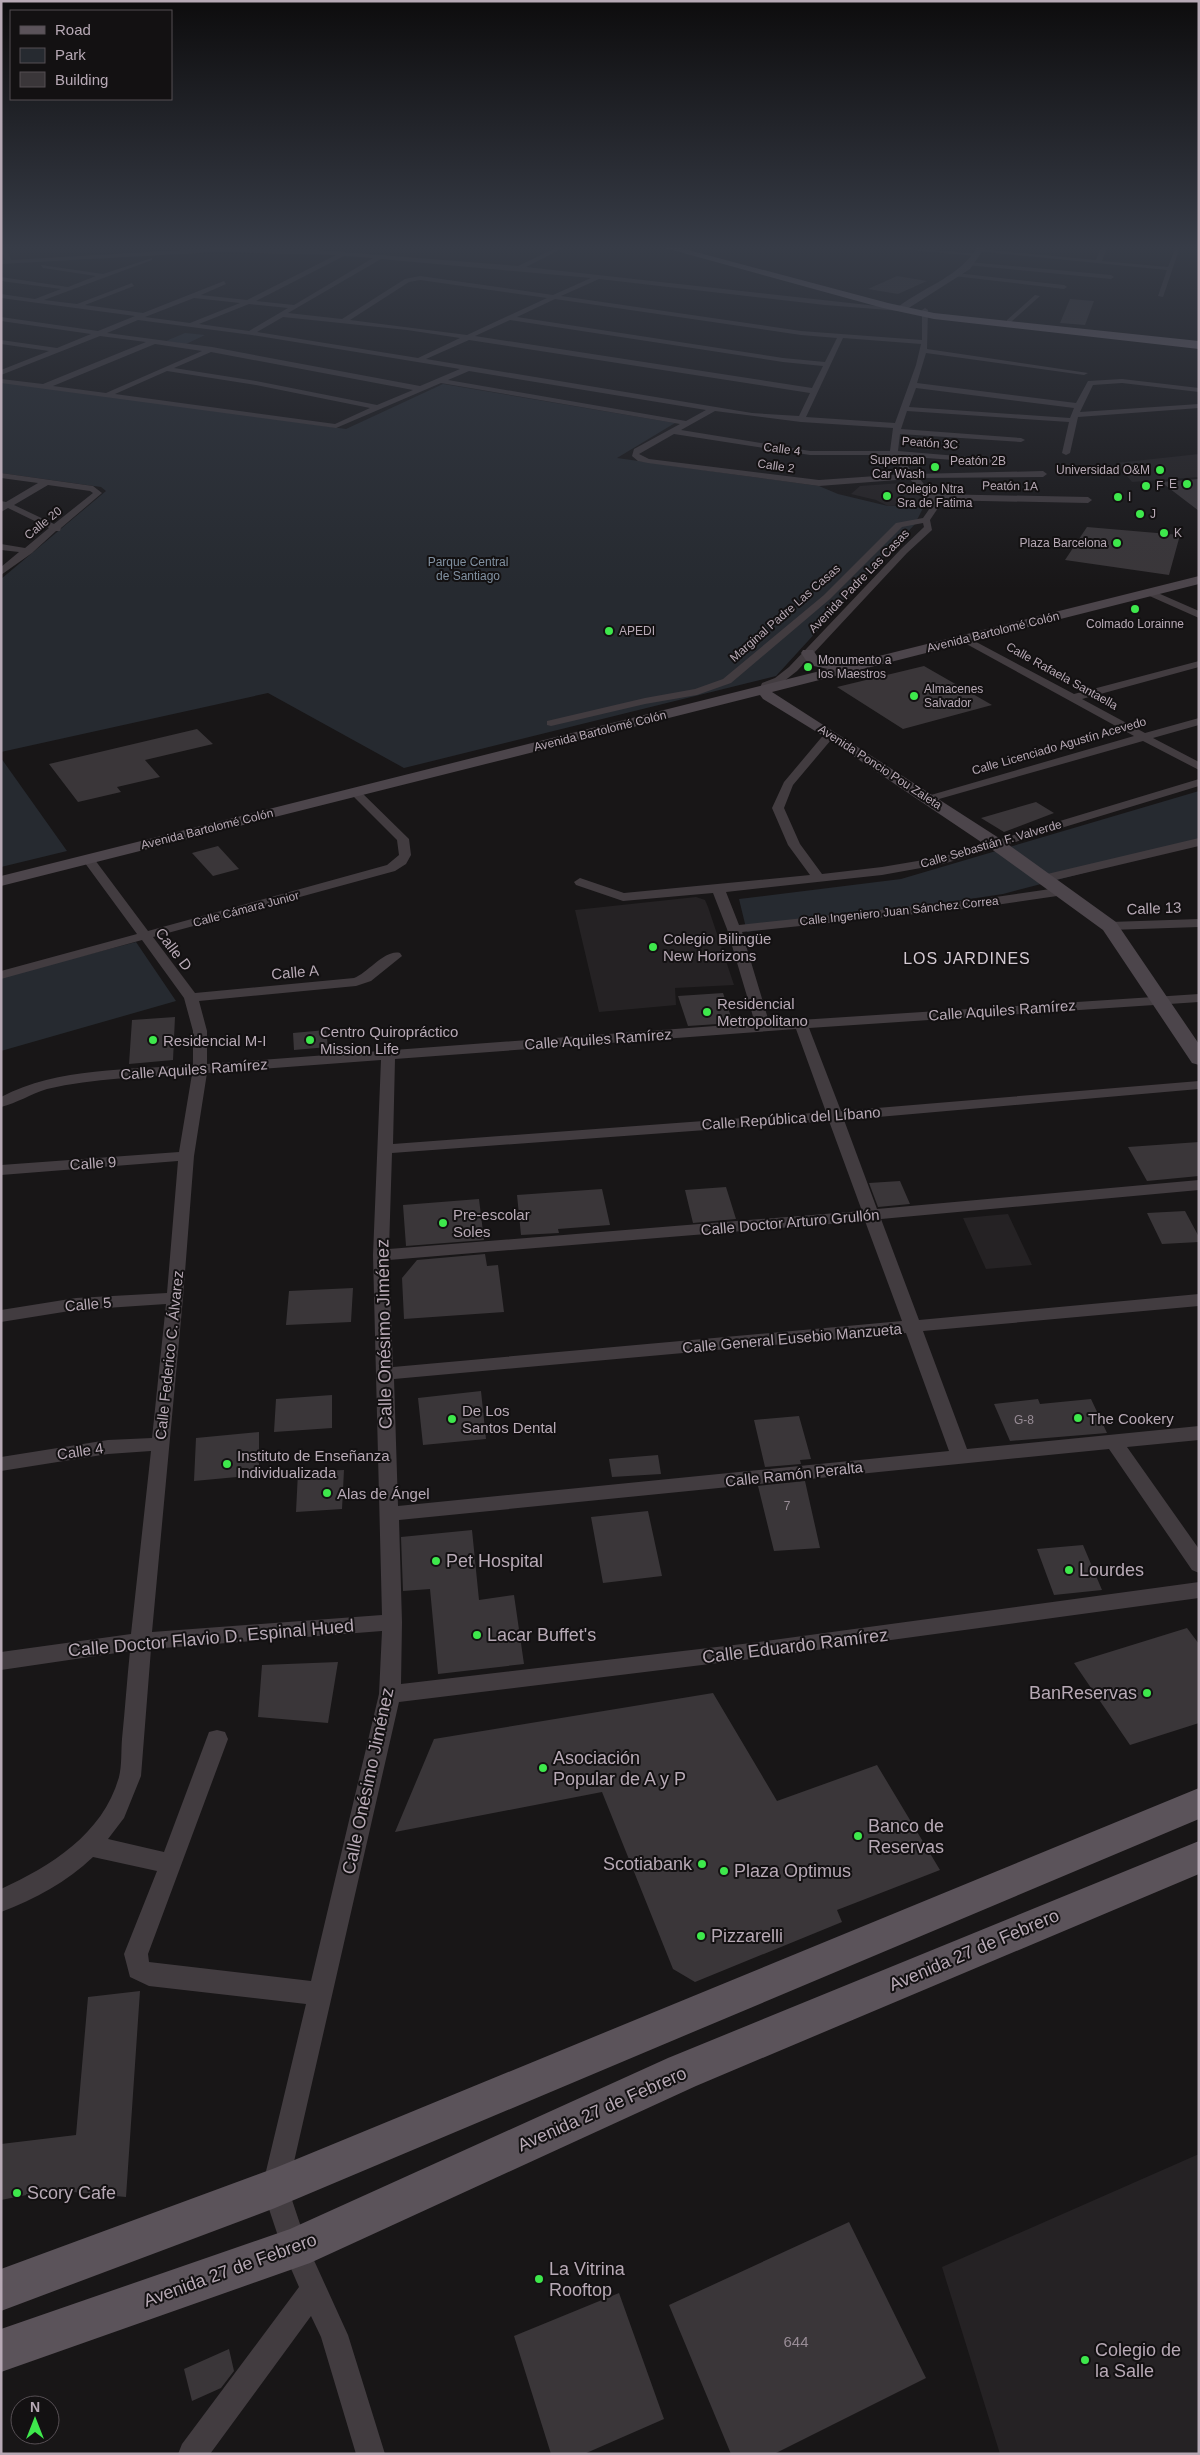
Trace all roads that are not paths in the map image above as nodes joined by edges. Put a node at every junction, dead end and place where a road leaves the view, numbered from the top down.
1 (33, 361) edge
2 (107, 361) edge
3 (186, 361) edge
4 (268, 361) edge
5 (423, 361) edge
6 (619, 361) edge
7 (797, 361) edge
8 (830, 361) edge
9 (921, 361) edge
10 (994, 361) edge
11 (1, 362) edge
12 (828, 364) junction
13 (23, 365) junction
14 (469, 368) junction
15 (166, 369) junction
16 (1084, 373) dead end
17 (23, 374) dead end
18 (2, 375) edge
19 (43, 377) dead end
20 (62, 379) junction
21 (441, 381) junction
22 (912, 385) junction
23 (45, 387) junction
24 (422, 389) junction
25 (1199, 390) edge
26 (814, 391) junction
27 (107, 395) junction
28 (1080, 406) junction
29 (1199, 406) edge
30 (380, 408) junction
31 (713, 409) junction
32 (904, 409) junction
33 (1074, 418) junction
34 (801, 420) junction
35 (686, 423) junction
36 (336, 426) joint
37 (898, 428) junction
38 (672, 432) junction
39 (1021, 440) dead end
40 (894, 453) junction
41 (1066, 454) dead end
42 (993, 461) dead end
43 (1043, 474) dead end
44 (1, 475) edge
45 (912, 475) junction
46 (46, 482) junction
47 (931, 497) junction
48 (1088, 500) dead end
49 (3, 506) edge
50 (926, 520) junction
51 (57, 529) junction
52 (1, 547) edge
53 (29, 551) junction
54 (1, 572) edge
55 (1199, 580) edge
56 (1148, 592) junction
57 (817, 605) junction
58 (848, 611) junction
59 (1199, 616) edge
60 (965, 639) junction
61 (808, 653) junction
62 (1199, 664) edge
63 (850, 668) junction
64 (764, 690) junction
65 (678, 697) junction
66 (1072, 698) junction
67 (648, 701) joint
68 (706, 704) junction
69 (1199, 721) edge
70 (551, 723) dead end
71 (830, 734) junction
72 (1144, 736) junction
73 (1199, 767) edge
74 (1199, 782) edge
75 (355, 792) junction
76 (928, 799) junction
77 (1199, 842) edge
78 (996, 844) junction
79 (88, 859) junction
80 (819, 878) junction
81 (1046, 878) junction
82 (1, 881) edge
83 (580, 882) dead end
84 (718, 889) junction
85 (1064, 890) junction
86 (1199, 923) edge
87 (1110, 926) junction
88 (734, 929) junction
89 (144, 936) junction
90 (395, 956) dead end
91 (1, 975) edge
92 (191, 998) junction
93 (1199, 998) edge
94 (1160, 999) junction
95 (801, 1024) junction
96 (764, 1027) junction
97 (388, 1054) junction
98 (1199, 1059) edge
99 (200, 1070) junction
100 (1199, 1085) edge
101 (1, 1103) edge
102 (833, 1116) junction
103 (383, 1149) junction
104 (186, 1156) junction
105 (1, 1170) edge
106 (1199, 1185) edge
107 (870, 1215) junction
108 (381, 1255) junction
109 (175, 1298) junction
110 (1199, 1300) edge
111 (1, 1316) edge
112 (911, 1328) junction
113 (385, 1374) junction
114 (1199, 1433) edge
115 (1114, 1442) junction
116 (160, 1444) junction
117 (961, 1458) junction
118 (1, 1464) edge
119 (389, 1514) junction
120 (1199, 1565) edge
121 (1199, 1590) edge
122 (392, 1622) junction
123 (141, 1640) junction
124 (1, 1661) edge
125 (390, 1694) junction
126 (216, 1740) dead end
127 (1199, 1803) edge
128 (89, 1846) junction
129 (1199, 1857) edge
130 (171, 1864) junction
131 (1, 1901) edge
132 (320, 1994) junction
133 (275, 2188) junction
134 (295, 2248) junction
135 (1, 2290) edge
136 (313, 2290) junction
137 (1, 2351) edge
138 (192, 2454) edge
139 (371, 2454) edge

1 - 13 street
2 - 20 street
3 - 15 street
4 - 24 street
5 - 14 street
6 - 26 street
7 - 12 street
8 - 12 street
9 - 22 street
10 - 16 street
11 - 13 street
12 - 26 street
13 - 18 street
14 - 21 street
14 - 31 street
15 - 27 street
15 - 30 street
17 - 18 street
18 - 23 street
19 - 20 street
20 - 23 street
21 - 24 street
21 - 35 street
22 - 28 street
22 - 32 street
23 - 27 street
24 - 30 street
25 - 28 street
26 - 34 street
27 - 36 street
28 - 33 street
29 - 33 street
30 - 36 street
31 - 34 street
31 - 35 street
32 - 33 street
32 - 37 street
33 - 41 street
34 - 37 street
35 - 38 street
37 - 39 street
37 - 40 street
38 - 40 street, Calle 4
38 - 45 street, Calle 2
40 - 42 street, Peatón 3C
40 - 45 street
43 - 45 street, Peatón 2B
44 - 46 street
45 - 47 street
46 - 49 street
46 - 51 street, Calle 20
47 - 48 street, Peatón 1A
47 - 50 street, Avenida Padre Las Casas
49 - 51 street
50 - 57 street, Marginal Padre Las Casas
50 - 58 street, Avenida Padre Las Casas
51 - 53 street, Calle 20
52 - 53 street
53 - 54 street, Calle 20
55 - 56 main road, Avenida Bartolomé Colón
56 - 59 street
56 - 60 main road, Avenida Bartolomé Colón
57 - 58 street
57 - 65 street, Marginal Padre Las Casas
58 - 61 street, Avenida Padre Las Casas
60 - 63 main road, Avenida Bartolomé Colón
60 - 66 street, Calle Rafaela Santaella
61 - 63 main road
61 - 64 street, Avenida Padre Las Casas
62 - 66 street
63 - 64 main road, Avenida Bartolomé Colón
64 - 68 main road, Avenida Bartolomé Colón
64 - 71 main road, Avenida Poncio Pou Zaleta
65 - 67 street, Marginal Padre Las Casas
65 - 68 street
66 - 72 street, Calle Rafaela Santaella
67 - 70 street
68 - 75 main road, Avenida Bartolomé Colón
69 - 72 street, Calle Licenciado Agustín Acevedo
71 - 76 main road, Avenida Poncio Pou Zaleta
71 - 80 street
72 - 73 street, Calle Rafaela Santaella
72 - 76 street, Calle Licenciado Agustín Acevedo
74 - 78 street, Calle Sebastián F. Valverde
75 - 79 main road, Avenida Bartolomé Colón
75 - 89 street, Calle Cámara Junior
76 - 78 main road, Avenida Poncio Pou Zaleta
77 - 81 street
78 - 80 street, Calle Sebastián F. Valverde
78 - 81 main road, Avenida Poncio Pou Zaleta
79 - 82 main road, Avenida Bartolomé Colón
79 - 89 street, Calle D
80 - 84 street, Calle Sebastián F. Valverde
81 - 85 main road, Avenida Poncio Pou Zaleta
83 - 84 street, Calle Sebastián F. Valverde
84 - 88 street
85 - 87 main road, Avenida Poncio Pou Zaleta
85 - 88 street, Calle Ingeniero Juan Sánchez Correa
86 - 87 street, Calle 13
87 - 94 main road, Avenida Poncio Pou Zaleta
88 - 96 street
89 - 91 street, Calle Cámara Junior
89 - 92 street, Calle D
90 - 92 street, Calle A
92 - 99 street, Calle D
93 - 94 street, Calle Aquiles Ramírez
94 - 95 street, Calle Aquiles Ramírez
94 - 98 main road, Avenida Poncio Pou Zaleta
95 - 96 street, Calle Aquiles Ramírez
95 - 102 street
96 - 97 street, Calle Aquiles Ramírez
97 - 99 street, Calle Aquiles Ramírez
97 - 103 street, Calle Onésimo Jiménez
99 - 101 street, Calle Aquiles Ramírez
99 - 104 street, Calle Federico C. Álvarez
100 - 102 street, Calle República del Líbano
102 - 103 street, Calle República del Líbano
102 - 107 street
103 - 108 street, Calle Onésimo Jiménez
104 - 105 street, Calle 9
104 - 109 street, Calle Federico C. Álvarez
106 - 107 street, Calle Doctor Arturo Grullón
107 - 108 street, Calle Doctor Arturo Grullón
107 - 112 street
108 - 113 street, Calle Onésimo Jiménez
109 - 111 street, Calle 5
109 - 116 street, Calle Federico C. Álvarez
110 - 112 street, Calle General Eusebio Manzueta
112 - 113 street, Calle General Eusebio Manzueta
112 - 117 street
113 - 119 street, Calle Onésimo Jiménez
114 - 115 street, Calle Ramón Peralta
115 - 117 street, Calle Ramón Peralta
115 - 120 street
116 - 118 street, Calle 4
116 - 123 street, Calle Federico C. Álvarez
117 - 119 street, Calle Ramón Peralta
119 - 122 street, Calle Onésimo Jiménez
121 - 125 street, Calle Eduardo Ramírez
122 - 123 street, Calle Doctor Flavio D. Espinal Hued
122 - 125 street, Calle Onésimo Jiménez
123 - 124 street, Calle Doctor Flavio D. Espinal Hued
123 - 128 street, Calle Federico C. Álvarez
125 - 132 street, Calle Onésimo Jiménez
126 - 130 street
127 - 133 main road
128 - 130 street
128 - 131 street
129 - 134 main road, Avenida 27 de Febrero
130 - 132 street
132 - 133 street, Calle Onésimo Jiménez
133 - 134 street
133 - 135 main road
134 - 136 street
134 - 137 main road, Avenida 27 de Febrero
136 - 138 street
136 - 139 street

